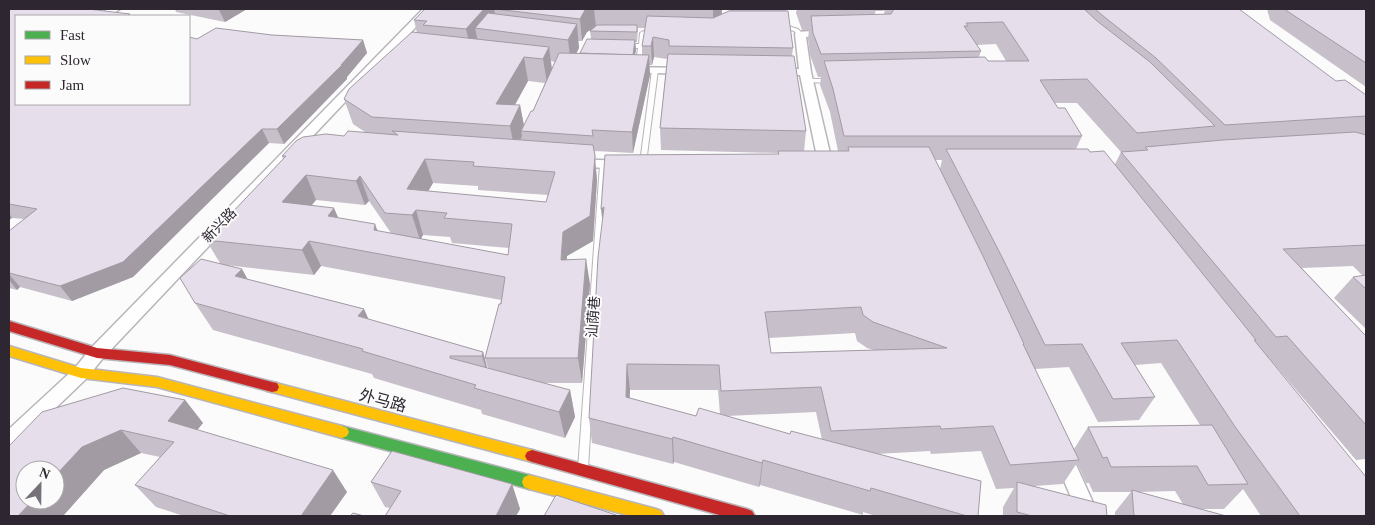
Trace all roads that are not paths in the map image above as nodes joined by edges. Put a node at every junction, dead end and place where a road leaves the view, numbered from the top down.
1 (115, 9) edge
2 (428, 9) edge
3 (913, 12) edge
4 (104, 15) edge
5 (779, 26) edge
6 (633, 32) edge
7 (873, 32) edge
8 (643, 33) junction
9 (652, 33) edge
10 (836, 33) edge
11 (800, 34) junction
12 (622, 46) edge
13 (641, 46) junction
14 (389, 49) junction
15 (408, 51) edge
16 (619, 70) edge
17 (638, 70) junction
18 (655, 70) junction
19 (701, 71) edge
20 (767, 72) edge
21 (806, 77) junction
22 (837, 81) edge
23 (298, 144) junction
24 (318, 145) edge
25 (565, 162) edge
26 (603, 164) junction
27 (648, 166) joint
28 (826, 166) edge
29 (9, 326) edge
30 (9, 351) edge
31 (97, 353) junction
32 (81, 374) junction
33 (9, 440) edge
34 (1057, 444) edge
35 (583, 470) junction
36 (656, 516) edge
37 (747, 516) edge
38 (1090, 516) edge

1 - 4 street
2 - 14 street, 新兴路
3 - 7 street
5 - 11 lane
6 - 8 lane
8 - 9 lane
8 - 13 lane
10 - 11 street
11 - 21 street
12 - 13 lane
13 - 17 lane
14 - 15 street
14 - 23 street, 新兴路
16 - 17 street
17 - 18 street
18 - 19 street
18 - 27 lane
20 - 21 street
21 - 22 lane
21 - 28 street
23 - 24 street
23 - 31 street, 新兴路
25 - 26 street
26 - 27 street
26 - 35 lane, 汕荫巷
29 - 31 street, 外马路
30 - 32 street
31 - 32 street, 新兴路
31 - 35 street, 外马路
32 - 33 street, 新兴路
32 - 36 street
34 - 38 street
35 - 37 street, 外马路

